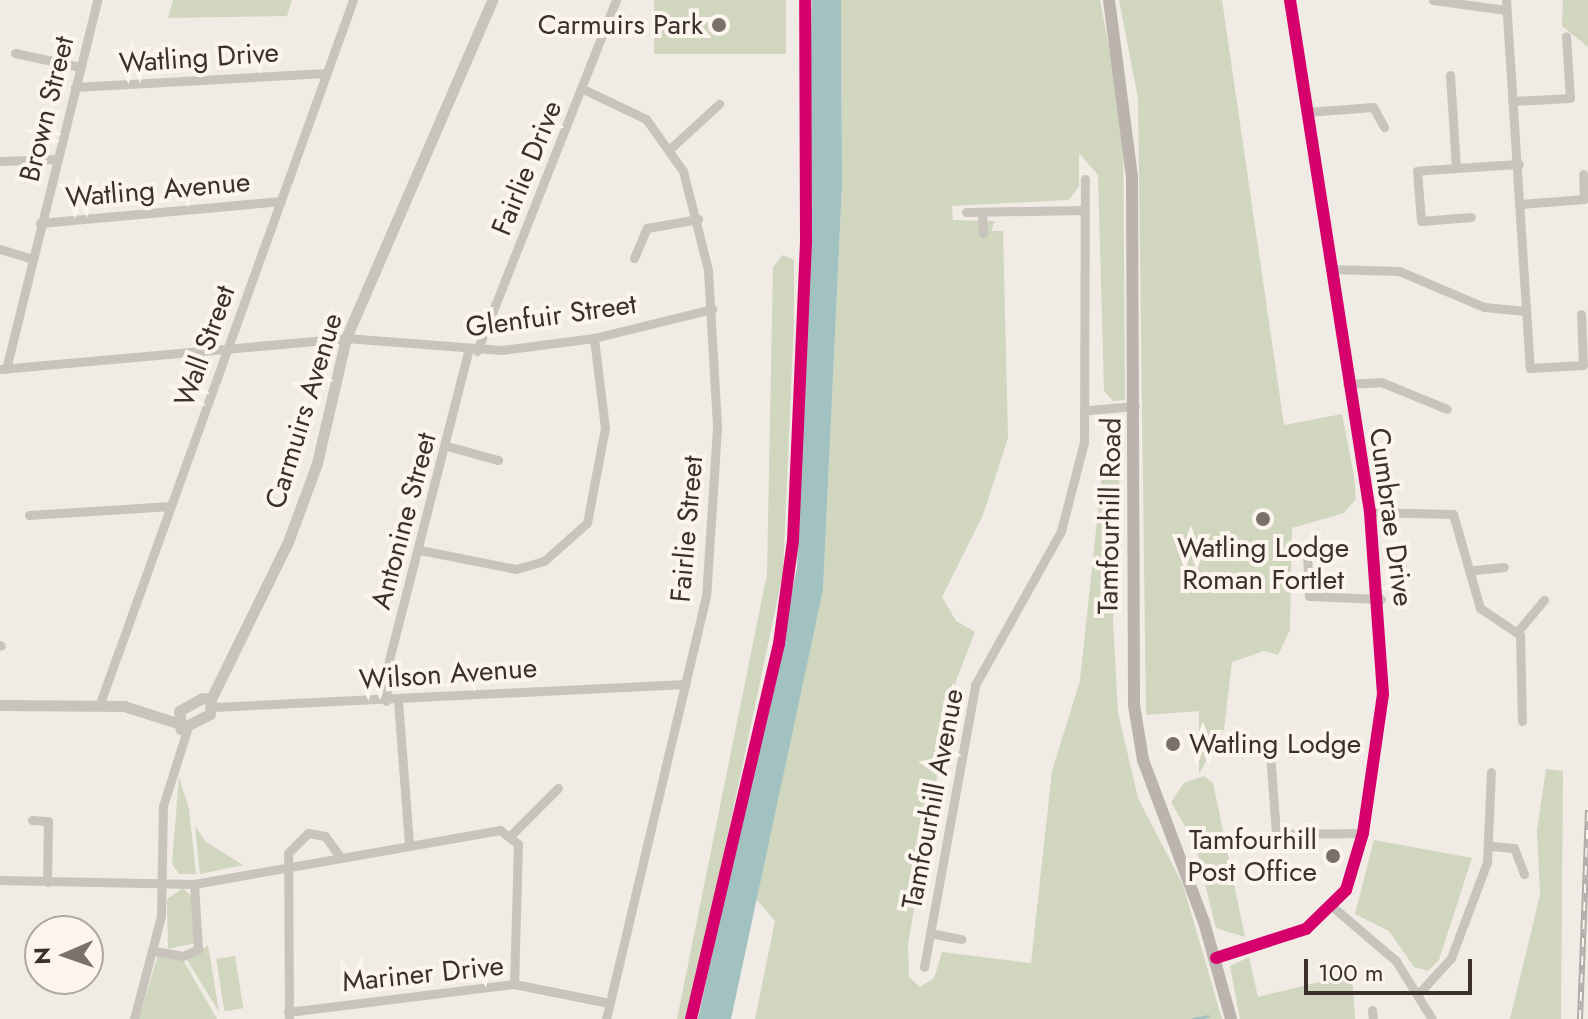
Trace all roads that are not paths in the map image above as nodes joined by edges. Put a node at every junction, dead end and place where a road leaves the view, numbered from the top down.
1 (97, 0) edge
2 (353, 0) edge
3 (492, 0) edge
4 (616, 0) edge
5 (1109, 0) edge
6 (1290, 0) edge
7 (1433, 0) edge
8 (1506, 5) edge
9 (1566, 36) dead end
10 (15, 53) dead end
11 (80, 67) junction
12 (327, 73) junction
13 (1450, 75) dead end
14 (75, 87) junction
15 (583, 89) junction
16 (1512, 101) junction
17 (719, 104) dead end
18 (1307, 112) junction
19 (1384, 127) dead end
20 (672, 147) junction
21 (57, 159) junction
22 (0, 161) edge
23 (1519, 164) junction
24 (1456, 168) junction
25 (1583, 174) dead end
26 (1085, 179) dead end
27 (281, 201) junction
28 (1521, 204) junction
29 (1085, 210) junction
30 (966, 212) dead end
31 (982, 212) junction
32 (1471, 217) dead end
33 (698, 219) junction
34 (40, 223) junction
35 (983, 233) dead end
36 (0, 249) edge
37 (634, 258) dead end
38 (32, 259) junction
39 (1330, 269) junction
40 (712, 309) junction
41 (1526, 311) junction
42 (1581, 314) dead end
43 (346, 338) junction
44 (594, 338) junction
45 (227, 349) junction
46 (472, 351) junction
47 (3, 369) edge
48 (1347, 384) junction
49 (1135, 406) junction
50 (1447, 409) dead end
51 (1089, 410) junction
52 (447, 446) junction
53 (498, 460) dead end
54 (171, 506) junction
55 (1370, 512) junction
56 (29, 515) dead end
57 (420, 550) junction
58 (1307, 554) dead end
59 (1504, 567) dead end
60 (1475, 570) junction
61 (1381, 599) junction
62 (1544, 600) dead end
63 (1517, 632) junction
64 (685, 684) junction
65 (386, 701) junction
66 (398, 701) junction
67 (212, 703) junction
68 (0, 705) edge
69 (99, 706) junction
70 (181, 721) junction
71 (1522, 721) dead end
72 (1269, 740) dead end
73 (1491, 772) dead end
74 (558, 788) dead end
75 (32, 820) dead end
76 (1363, 833) junction
77 (512, 834) junction
78 (409, 844) junction
79 (1491, 846) junction
80 (340, 857) junction
81 (285, 868) junction
82 (1524, 874) dead end
83 (0, 880) edge
84 (47, 882) junction
85 (162, 883) junction
86 (194, 884) junction
87 (1334, 908) junction
88 (930, 933) junction
89 (961, 939) dead end
90 (155, 951) junction
91 (1216, 958) junction
92 (924, 967) dead end
93 (514, 984) junction
94 (1420, 992) junction
95 (609, 1003) junction
96 (288, 1015) edge
97 (134, 1019) edge
98 (606, 1019) edge
99 (1231, 1019) edge
100 (1432, 1019) edge

1 - 11 street, Brown Street
2 - 12 street, Wall Street
3 - 43 street, Carmuirs Avenue
4 - 15 street, Fairlie Drive
5 - 49 main road, Tamfourhill Road
6 - 18 street, Cumbrae Drive
7 - 8 street
8 - 16 street
9 - 16 street
10 - 11 street
11 - 14 street, Brown Street
12 - 14 street, Watling Drive
12 - 27 street, Wall Street
13 - 24 street
14 - 21 street, Brown Street
15 - 20 street, Fairlie Street
15 - 46 street, Fairlie Drive
16 - 23 street
17 - 20 street
18 - 19 street
18 - 39 street, Cumbrae Drive
20 - 33 street, Fairlie Street
21 - 22 street
21 - 34 street, Brown Street
23 - 24 street
23 - 28 street
24 - 32 street
25 - 28 street
26 - 29 street, Tamfourhill Avenue
27 - 34 street, Watling Avenue
27 - 45 street, Wall Street
28 - 41 street
29 - 31 street
29 - 51 street, Tamfourhill Avenue
30 - 31 street
31 - 35 street
33 - 37 street
33 - 40 street, Fairlie Street
34 - 38 street, Brown Street
36 - 38 street
38 - 47 street, Brown Street
39 - 41 street
39 - 48 street, Cumbrae Drive
40 - 44 street, Glenfuir Street
40 - 64 street, Fairlie Street
41 - 42 street
43 - 45 street, Glenfuir Street
43 - 46 street, Glenfuir Street
43 - 67 street, Carmuirs Avenue
44 - 46 street, Glenfuir Street
44 - 57 street
45 - 47 street, Glenfuir Street
45 - 54 street, Wall Street
46 - 52 street, Antonine Street
48 - 50 street
48 - 55 street, Cumbrae Drive
49 - 51 street
49 - 91 main road, Tamfourhill Road
51 - 88 street, Tamfourhill Avenue
52 - 53 street
52 - 57 street, Antonine Street
54 - 56 street
54 - 69 street, Wall Street
55 - 60 street
55 - 61 street, Cumbrae Drive
57 - 65 street, Antonine Street
58 - 61 street
59 - 60 street
60 - 63 street
61 - 76 street, Cumbrae Drive
62 - 63 street
63 - 71 street
64 - 66 street, Wilson Avenue
64 - 95 street, Fairlie Street
65 - 66 street, Wilson Avenue
65 - 67 street, Wilson Avenue
66 - 78 street
67 - 70 street
67 - 70 street
68 - 69 street
69 - 70 street
70 - 85 street
72 - 76 street
73 - 79 street
74 - 77 street
75 - 84 street
76 - 87 street, Cumbrae Drive
77 - 78 street
77 - 93 street
78 - 80 street
79 - 82 street
79 - 94 street
80 - 81 street
80 - 81 street
81 - 86 street
81 - 96 street
83 - 84 street
84 - 85 street
85 - 86 street
85 - 90 street
86 - 90 street
87 - 91 street
87 - 94 street
88 - 89 street, Tamfourhill Avenue
88 - 92 street, Tamfourhill Avenue
90 - 97 street
91 - 99 main road, Tamfourhill Road
93 - 95 street, Mariner Drive
93 - 96 street, Mariner Drive
94 - 100 street
95 - 98 street, Fairlie Street

